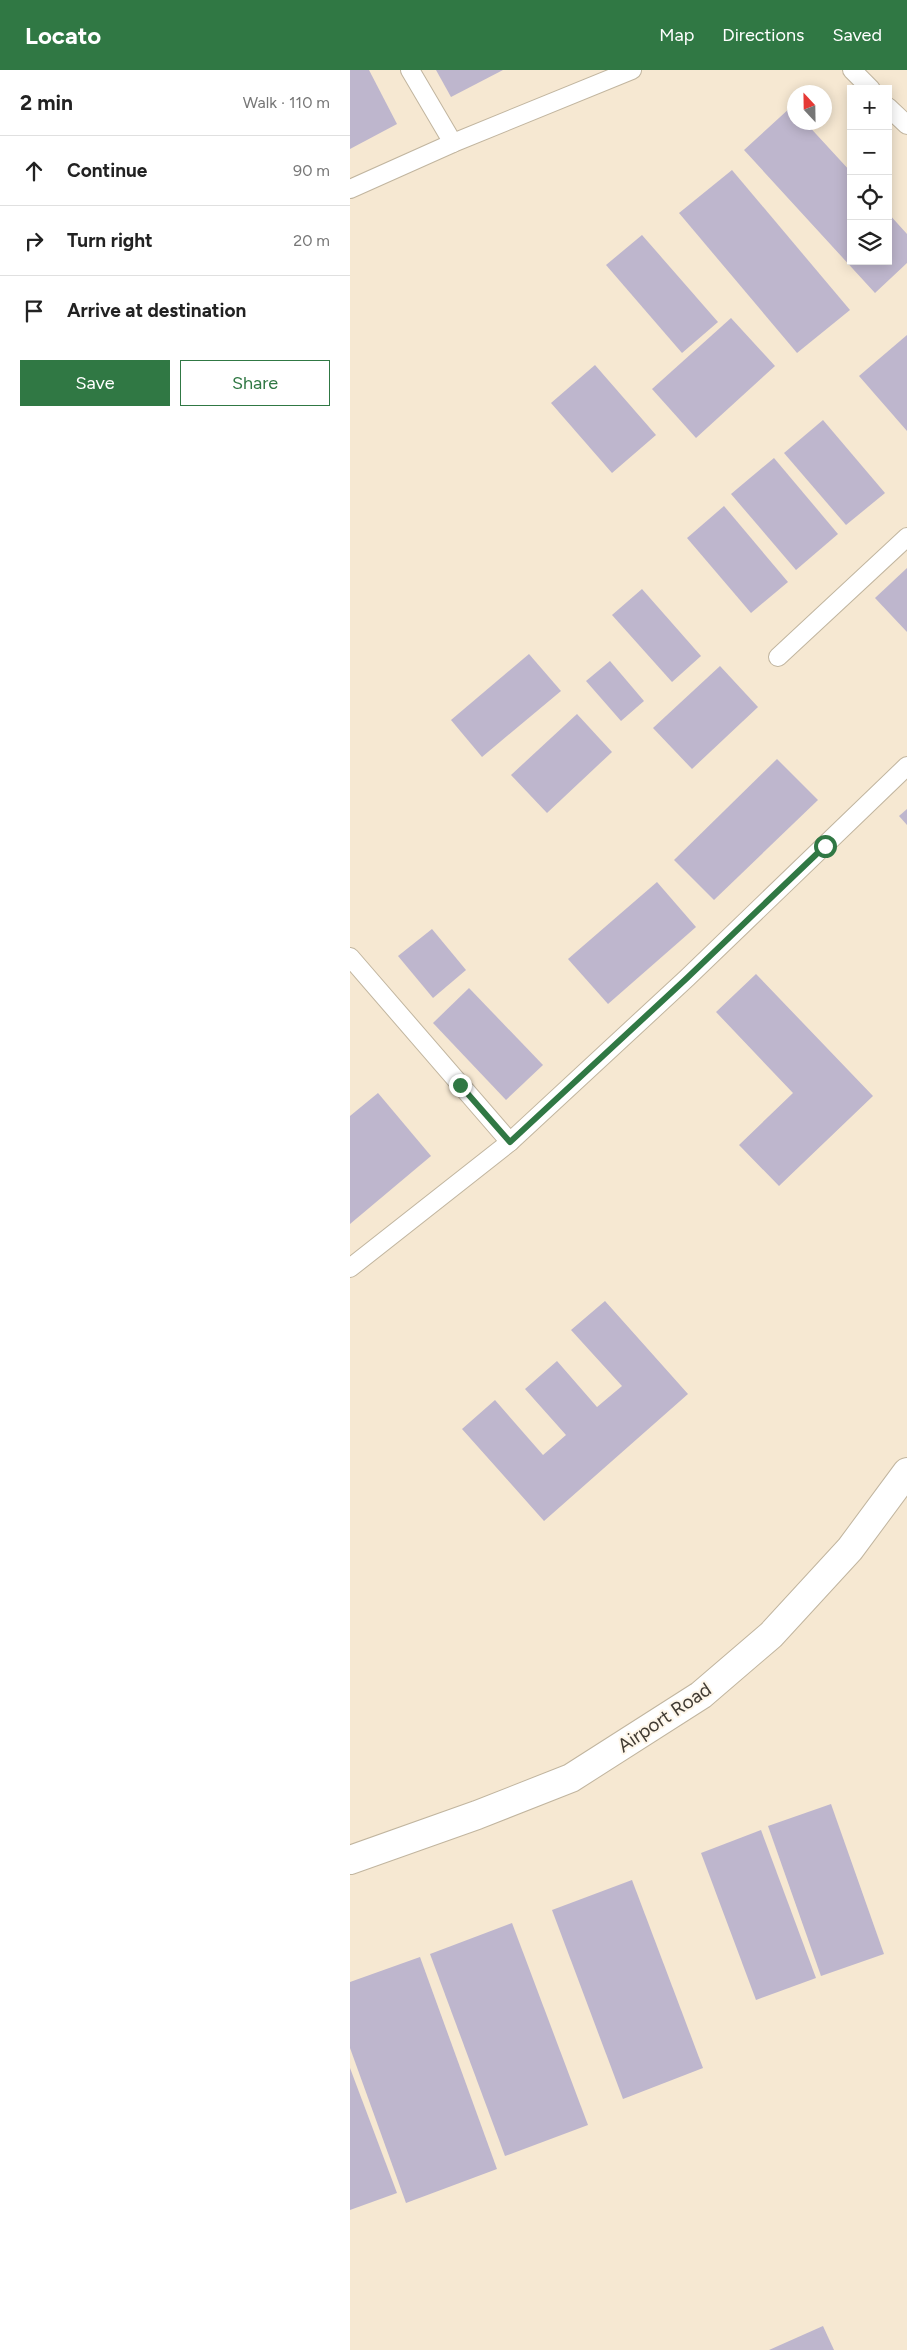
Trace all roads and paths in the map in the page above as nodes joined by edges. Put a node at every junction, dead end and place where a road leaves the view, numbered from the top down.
1 (410, 70) edge
2 (632, 70) edge
3 (852, 70) edge
4 (867, 85) edge
5 (892, 110) edge
6 (907, 126) edge
7 (453, 143) junction
8 (350, 189) edge
9 (907, 537) edge
10 (778, 657) dead end
11 (907, 766) edge
12 (350, 957) edge
13 (510, 1142) junction
14 (350, 1268) edge
15 (907, 1472) edge
16 (350, 1860) edge

1 - 7 lane
2 - 7 lane
3 - 4 lane
5 - 6 lane
7 - 8 lane
9 - 10 lane
11 - 13 lane
12 - 13 lane
13 - 14 lane
15 - 16 main road, Airport Road

